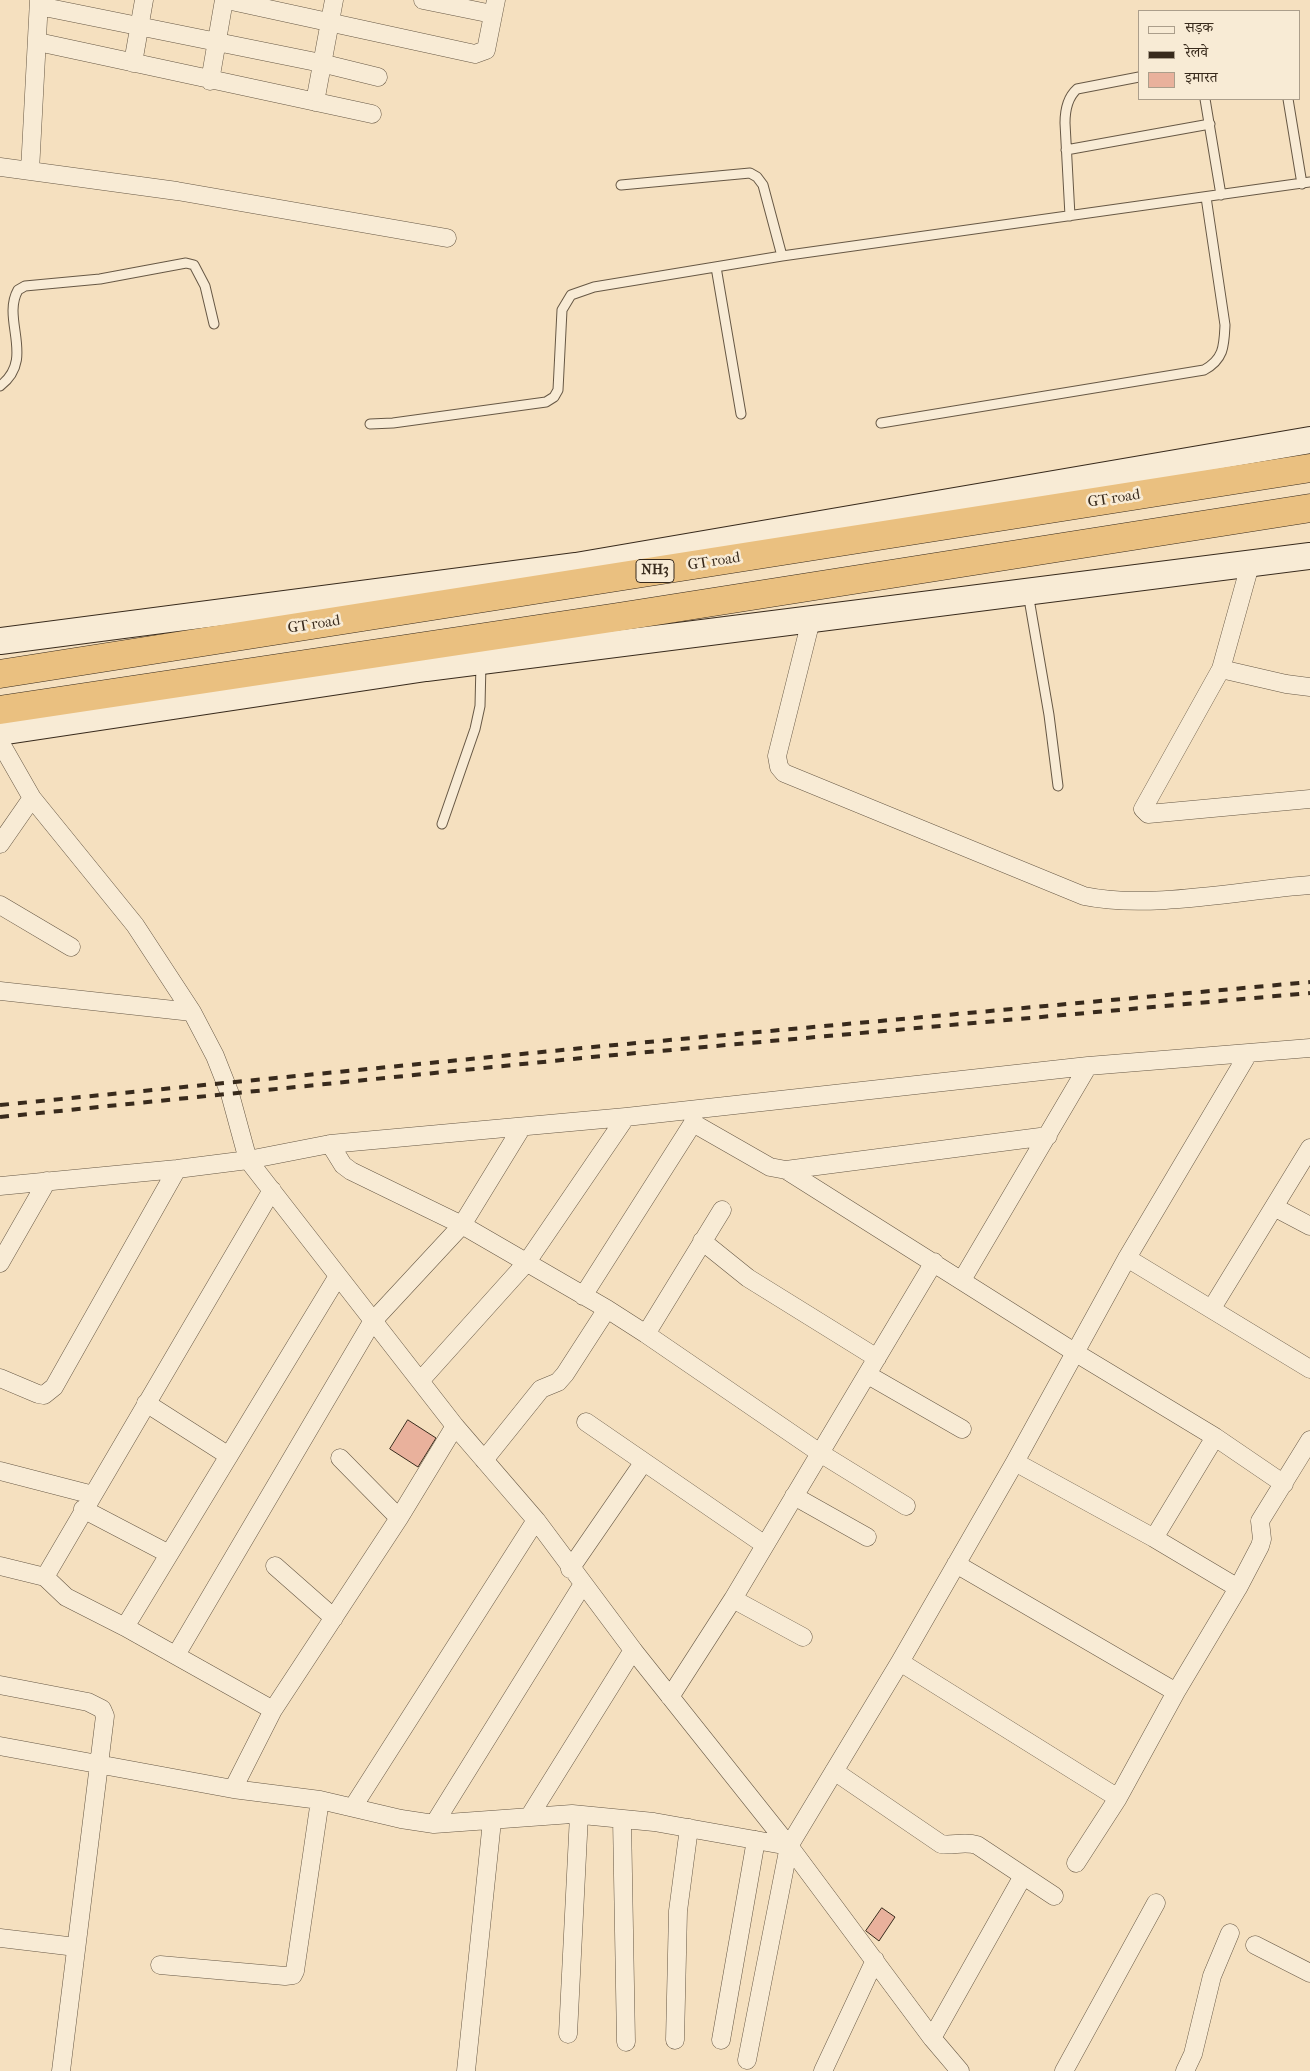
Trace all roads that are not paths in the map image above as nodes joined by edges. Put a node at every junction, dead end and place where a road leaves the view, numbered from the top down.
1 (144, 0) edge
2 (226, 0) edge
3 (334, 0) edge
4 (423, 0) edge
5 (39, 3) edge
6 (494, 7) edge
7 (330, 21) junction
8 (139, 26) junction
9 (38, 42) junction
10 (217, 42) junction
11 (321, 62) junction
12 (133, 63) junction
13 (378, 77) dead end
14 (1138, 77) edge
15 (210, 81) junction
16 (1205, 100) edge
17 (1288, 100) edge
18 (315, 102) junction
19 (372, 114) dead end
20 (1210, 124) junction
21 (1066, 150) junction
22 (0, 167) edge
23 (30, 171) junction
24 (1306, 183) edge
25 (621, 185) dead end
26 (1221, 195) junction
27 (1206, 197) junction
28 (1070, 216) junction
29 (447, 238) dead end
30 (782, 256) junction
31 (716, 267) junction
32 (214, 324) dead end
33 (0, 386) edge
34 (741, 414) dead end
35 (882, 423) dead end
36 (370, 424) dead end
37 (1310, 440) edge
38 (1310, 468) edge
39 (1310, 508) edge
40 (1310, 556) edge
41 (1250, 565) junction
42 (1028, 592) junction
43 (811, 620) junction
44 (0, 641) edge
45 (482, 661) junction
46 (1221, 669) junction
47 (0, 674) edge
48 (1310, 686) edge
49 (0, 710) edge
50 (0, 732) edge
51 (0, 742) edge
52 (1058, 786) dead end
53 (32, 798) junction
54 (1310, 799) edge
55 (442, 824) dead end
56 (0, 844) edge
57 (1310, 884) edge
58 (0, 905) edge
59 (71, 947) dead end
60 (0, 991) edge
61 (192, 1012) junction
62 (1310, 1048) edge
63 (1248, 1054) junction
64 (1088, 1066) junction
65 (626, 1117) junction
66 (522, 1127) junction
67 (1048, 1136) junction
68 (330, 1144) junction
69 (1310, 1148) edge
70 (248, 1160) junction
71 (178, 1169) junction
72 (786, 1170) junction
73 (47, 1181) junction
74 (0, 1186) edge
75 (272, 1190) junction
76 (1274, 1207) junction
77 (722, 1210) dead end
78 (462, 1226) junction
79 (1310, 1226) edge
80 (702, 1241) junction
81 (1127, 1258) junction
82 (527, 1262) junction
83 (934, 1262) junction
84 (0, 1263) edge
85 (338, 1276) junction
86 (962, 1280) junction
87 (583, 1296) junction
88 (1212, 1308) junction
89 (607, 1309) junction
90 (372, 1322) junction
91 (646, 1334) junction
92 (1076, 1353) junction
93 (877, 1358) junction
94 (1310, 1369) edge
95 (868, 1375) junction
96 (0, 1378) edge
97 (421, 1380) junction
98 (146, 1403) junction
99 (586, 1422) dead end
100 (455, 1426) junction
101 (962, 1428) dead end
102 (1215, 1437) junction
103 (1310, 1440) edge
104 (820, 1454) junction
105 (229, 1456) junction
106 (340, 1458) dead end
107 (484, 1460) junction
108 (1015, 1462) junction
109 (643, 1463) junction
110 (0, 1471) edge
111 (1284, 1484) junction
112 (794, 1496) junction
113 (88, 1502) junction
114 (906, 1506) dead end
115 (399, 1518) junction
116 (536, 1520) junction
117 (867, 1537) dead end
118 (1154, 1538) junction
119 (765, 1545) junction
120 (169, 1554) junction
121 (956, 1564) junction
122 (0, 1566) edge
123 (275, 1566) dead end
124 (570, 1569) junction
125 (45, 1577) junction
126 (583, 1584) junction
127 (1238, 1588) junction
128 (733, 1599) junction
129 (334, 1618) junction
130 (125, 1627) junction
131 (803, 1636) dead end
132 (633, 1650) junction
133 (176, 1655) junction
134 (900, 1662) junction
135 (0, 1685) edge
136 (1176, 1692) junction
137 (670, 1697) junction
138 (273, 1710) junction
139 (0, 1746) edge
140 (98, 1764) junction
141 (834, 1771) junction
142 (233, 1789) junction
143 (1118, 1798) junction
144 (320, 1800) junction
145 (353, 1807) junction
146 (579, 1815) junction
147 (529, 1817) junction
148 (622, 1819) junction
149 (492, 1821) junction
150 (434, 1824) junction
151 (689, 1828) junction
152 (756, 1840) junction
153 (790, 1846) junction
154 (1076, 1863) dead end
155 (1022, 1876) junction
156 (1054, 1896) dead end
157 (1156, 1903) dead end
158 (1230, 1933) dead end
159 (0, 1938) edge
160 (1255, 1945) dead end
161 (76, 1947) junction
162 (875, 1960) junction
163 (160, 1965) dead end
164 (1310, 1973) edge
165 (568, 2034) dead end
166 (932, 2038) junction
167 (675, 2040) dead end
168 (721, 2040) dead end
169 (626, 2042) dead end
170 (747, 2060) dead end
171 (61, 2071) edge
172 (466, 2071) edge
173 (823, 2071) edge
174 (960, 2071) edge
175 (1064, 2071) edge
176 (1185, 2071) edge

1 - 8 street
2 - 7 street
2 - 10 street
3 - 7 street
4 - 6 street
5 - 8 street
5 - 9 street
6 - 7 street
7 - 11 street
8 - 10 street
8 - 12 street
9 - 12 street
9 - 23 street
10 - 11 street
10 - 15 street
11 - 13 street
11 - 18 street
12 - 15 street
14 - 21 lane
15 - 18 street
16 - 20 lane
17 - 24 lane
18 - 19 street
20 - 21 lane
20 - 26 lane
21 - 28 lane
22 - 23 street
23 - 29 street
24 - 26 lane
25 - 30 lane
26 - 27 lane
27 - 28 lane
27 - 35 lane
28 - 30 lane
30 - 31 lane
31 - 34 lane
31 - 36 lane
32 - 33 lane
37 - 44 main road
38 - 47 highway, GT road / NH3
39 - 49 highway
40 - 41 main road
41 - 42 main road
41 - 46 street
42 - 43 main road
42 - 52 lane
43 - 45 main road
43 - 57 street
45 - 50 main road
45 - 55 lane
46 - 48 street
46 - 54 street
51 - 53 street
53 - 56 street
53 - 61 street
58 - 59 street
60 - 61 street
61 - 70 street
62 - 63 street
63 - 64 street
63 - 81 street
64 - 65 street
64 - 67 street
65 - 66 street
65 - 82 street
66 - 68 street
66 - 78 street
67 - 72 street
67 - 86 street
68 - 70 street
68 - 78 street
69 - 76 street
70 - 71 street
70 - 75 street
71 - 73 street
71 - 96 street
72 - 83 street
72 - 87 street
73 - 74 street
73 - 84 street
75 - 85 street
75 - 98 street
76 - 79 street
76 - 88 street
77 - 80 street
78 - 82 street
78 - 90 street
80 - 91 street
80 - 93 street
81 - 88 street
81 - 92 street
82 - 87 street
82 - 97 street
83 - 86 street
83 - 93 street
85 - 90 street
85 - 105 street
86 - 92 street
87 - 89 street
88 - 94 street
89 - 91 street
89 - 107 street
90 - 97 street
90 - 133 street
91 - 104 street
92 - 102 street
92 - 108 street
93 - 95 street
95 - 101 street
95 - 104 street
97 - 100 street
98 - 105 street
98 - 113 street
99 - 109 street
100 - 107 street
100 - 115 street
102 - 111 street
102 - 118 street
103 - 111 street
104 - 112 street
104 - 114 street
105 - 120 street
106 - 115 street
107 - 116 street
108 - 118 street
108 - 121 street
109 - 119 street
109 - 124 street
110 - 113 street
111 - 127 street
112 - 117 street
112 - 119 street
113 - 120 street
113 - 125 street
115 - 129 street
116 - 124 street
116 - 145 street
118 - 127 street
119 - 128 street
120 - 130 street
121 - 134 street
121 - 136 street
122 - 125 street
123 - 129 street
124 - 126 street
125 - 130 street
126 - 132 street
126 - 150 street
127 - 136 street
128 - 131 street
128 - 137 street
129 - 138 street
130 - 133 street
132 - 137 street
132 - 147 street
133 - 138 street
134 - 141 street
134 - 143 street
135 - 140 street
136 - 143 street
137 - 153 street
138 - 142 street
139 - 140 street
140 - 142 street
140 - 161 street
141 - 153 street
141 - 155 street
142 - 144 street
143 - 154 street
144 - 145 street
144 - 163 street
145 - 150 street
146 - 147 street
146 - 148 street
146 - 165 street
147 - 149 street
148 - 151 street
148 - 169 street
149 - 150 street
149 - 172 street
151 - 152 street
151 - 167 street
152 - 153 street
152 - 168 street
153 - 162 street
153 - 170 street
155 - 156 street
155 - 166 street
157 - 175 street
158 - 176 street
159 - 161 street
160 - 164 street
161 - 171 street
162 - 166 street
162 - 173 street
166 - 174 street

